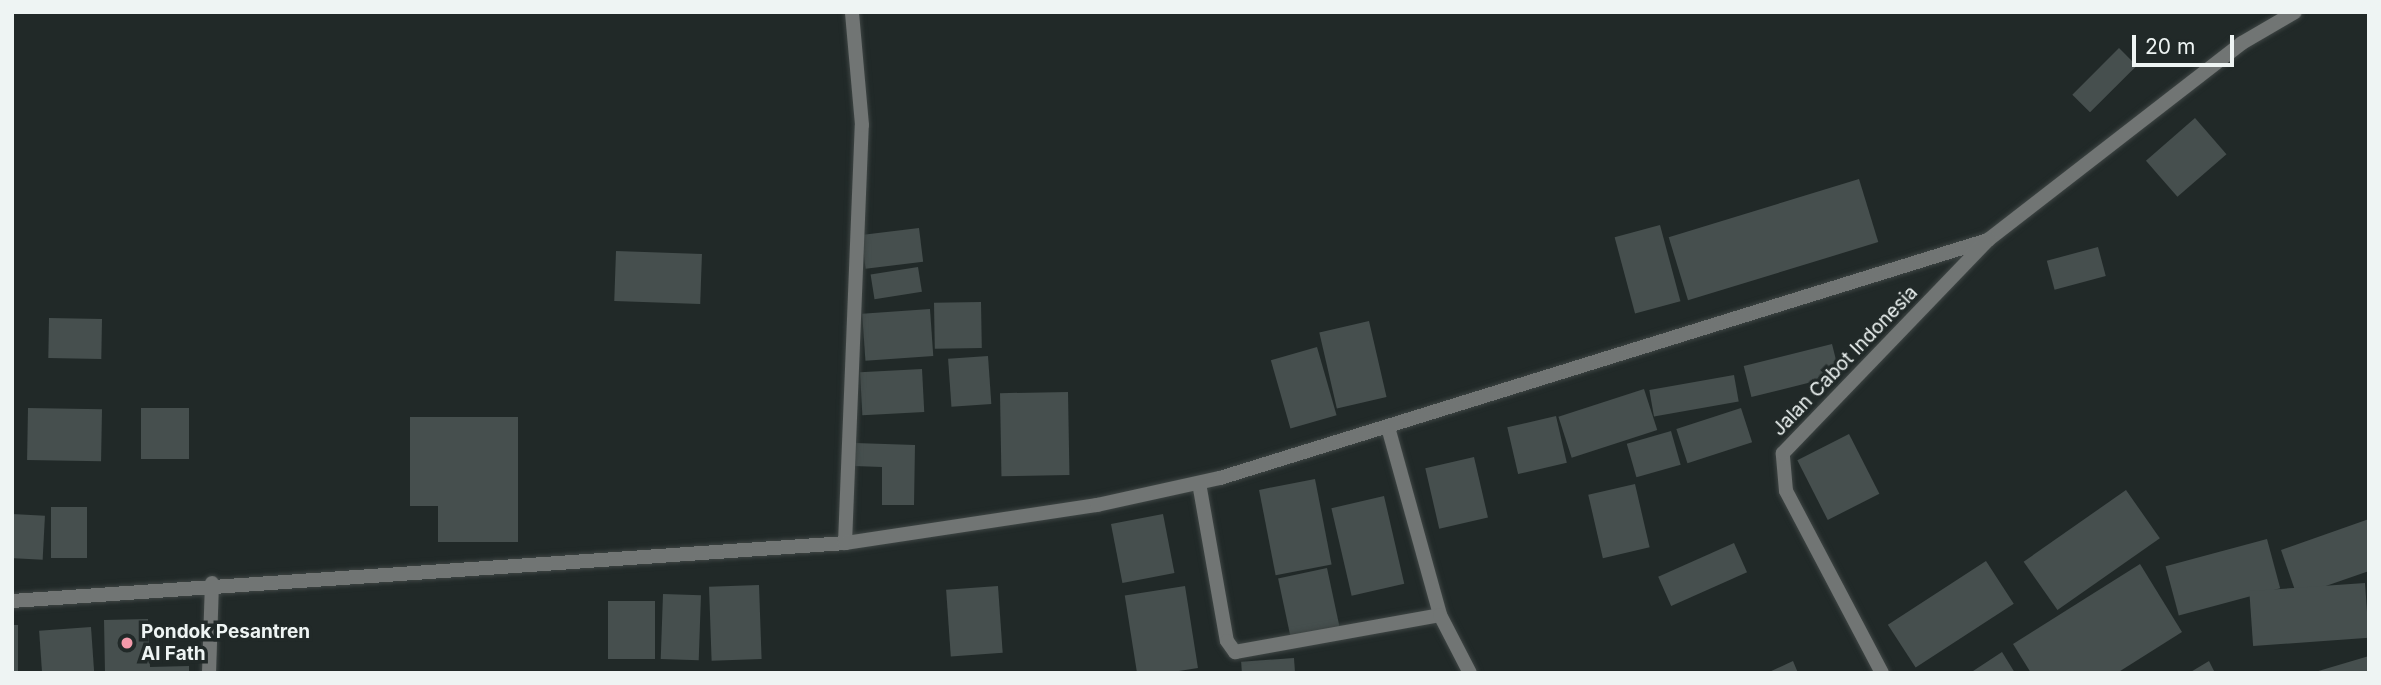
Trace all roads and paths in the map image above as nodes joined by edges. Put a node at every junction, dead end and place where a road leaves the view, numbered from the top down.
1 (852, 12) edge
2 (2295, 12) edge
3 (1988, 240) junction
4 (1388, 427) junction
5 (1199, 483) junction
6 (845, 542) junction
7 (212, 583) junction
8 (12, 601) edge
9 (1440, 615) junction
10 (209, 673) edge
11 (1470, 673) edge
12 (1882, 673) edge

1 - 6 street
2 - 3 street
3 - 4 street
3 - 12 street, Jalan Cabot Indonesia
4 - 5 street
4 - 9 street
5 - 6 street
5 - 9 street
6 - 7 street
7 - 8 street
7 - 10 street
9 - 11 street

